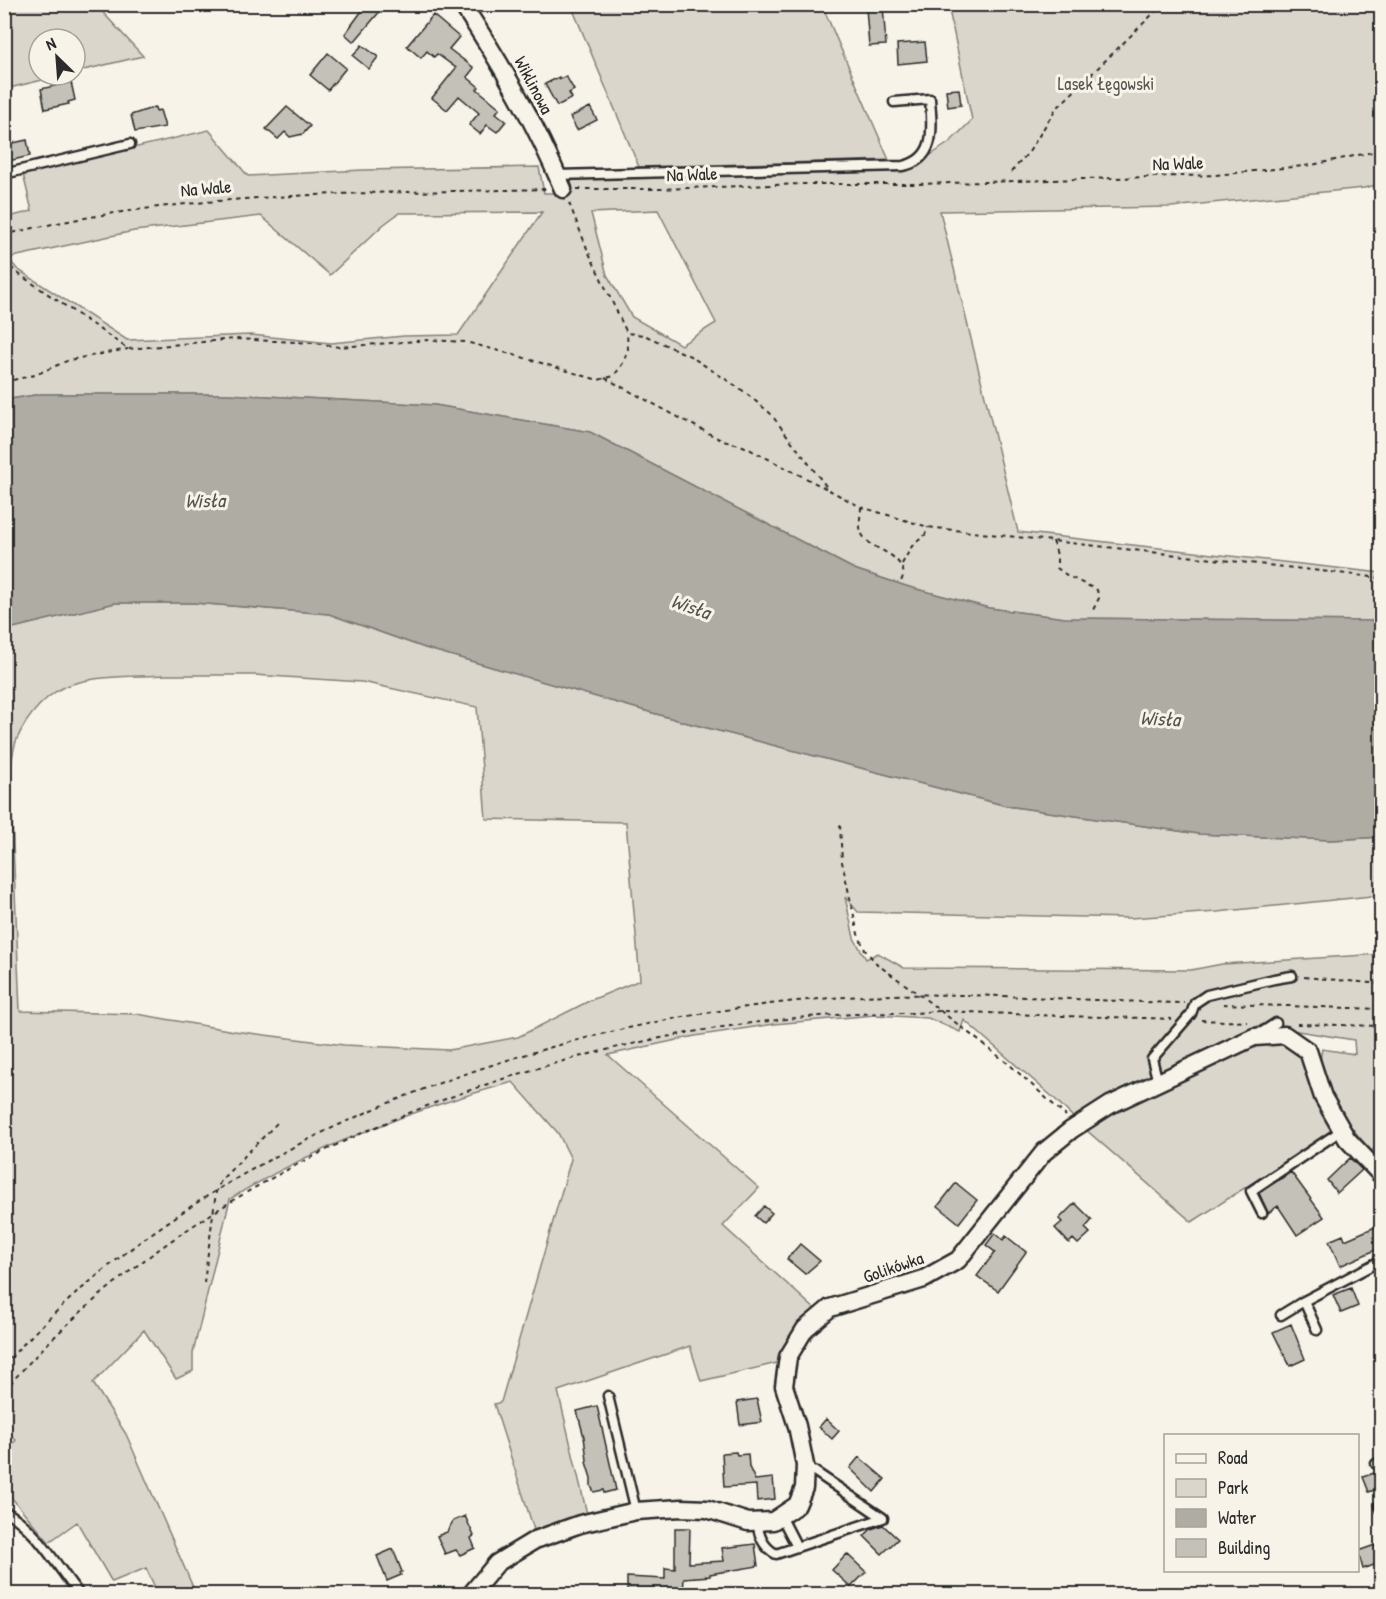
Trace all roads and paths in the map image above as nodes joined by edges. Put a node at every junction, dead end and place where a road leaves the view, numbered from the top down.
1 (462, 4) edge
2 (1163, 4) edge
3 (894, 102) dead end
4 (130, 144) dead end
5 (1382, 150) edge
6 (1011, 172) dead end
7 (4, 174) edge
8 (560, 182) junction
9 (4, 235) edge
10 (4, 261) edge
11 (627, 333) junction
12 (128, 349) junction
13 (605, 378) junction
14 (4, 382) edge
15 (829, 490) junction
16 (861, 507) junction
17 (928, 527) junction
18 (1053, 541) junction
19 (902, 564) junction
20 (1382, 578) edge
21 (900, 584) dead end
22 (1093, 610) dead end
23 (840, 825) dead end
24 (1292, 976) joint
25 (1382, 984) edge
26 (920, 995) junction
27 (1195, 1003) junction
28 (1382, 1009) edge
29 (940, 1011) junction
30 (1186, 1020) junction
31 (1276, 1023) junction
32 (1382, 1026) edge
33 (1254, 1037) junction
34 (1158, 1082) junction
35 (280, 1120) dead end
36 (1077, 1126) junction
37 (1342, 1130) junction
38 (1382, 1176) edge
39 (216, 1192) junction
40 (214, 1213) junction
41 (1262, 1213) dead end
42 (1382, 1260) edge
43 (204, 1283) dead end
44 (1304, 1301) junction
45 (1281, 1315) dead end
46 (1317, 1330) dead end
47 (4, 1365) edge
48 (4, 1391) edge
49 (608, 1396) dead end
50 (805, 1465) junction
51 (1382, 1504) edge
52 (1382, 1510) edge
53 (4, 1511) edge
54 (636, 1511) junction
55 (781, 1516) junction
56 (757, 1522) junction
57 (797, 1547) junction
58 (79, 1594) edge
59 (471, 1594) edge

1 - 8 street, Wiklinowa
2 - 6 path
3 - 8 lane
4 - 7 lane
5 - 8 path, Na Wale
8 - 9 path, Na Wale
8 - 11 path
10 - 12 path
11 - 13 path
11 - 15 path
12 - 13 path
12 - 14 path
13 - 15 path
15 - 16 path
16 - 17 path
16 - 19 path
17 - 18 path
17 - 19 path
18 - 20 path
18 - 22 path
19 - 21 path
23 - 26 path
24 - 25 path
24 - 27 lane
26 - 27 path
26 - 29 path
26 - 39 path
27 - 28 path
27 - 30 lane
29 - 30 path
29 - 36 path
29 - 40 path
30 - 31 path
30 - 34 lane
31 - 32 path
31 - 33 lane
33 - 34 street, Golikówka
33 - 37 street, Golikówka
34 - 36 street, Golikówka
35 - 39 path
36 - 50 street, Golikówka
37 - 38 street, Golikówka
37 - 41 lane
39 - 40 path
39 - 47 path
40 - 43 path
40 - 48 path
42 - 44 lane
44 - 45 lane
44 - 46 lane
49 - 54 lane
50 - 55 street, Golikówka
50 - 57 lane
51 - 52 lane
53 - 58 lane
54 - 56 street
54 - 59 street
55 - 56 street
55 - 57 lane
56 - 57 lane

